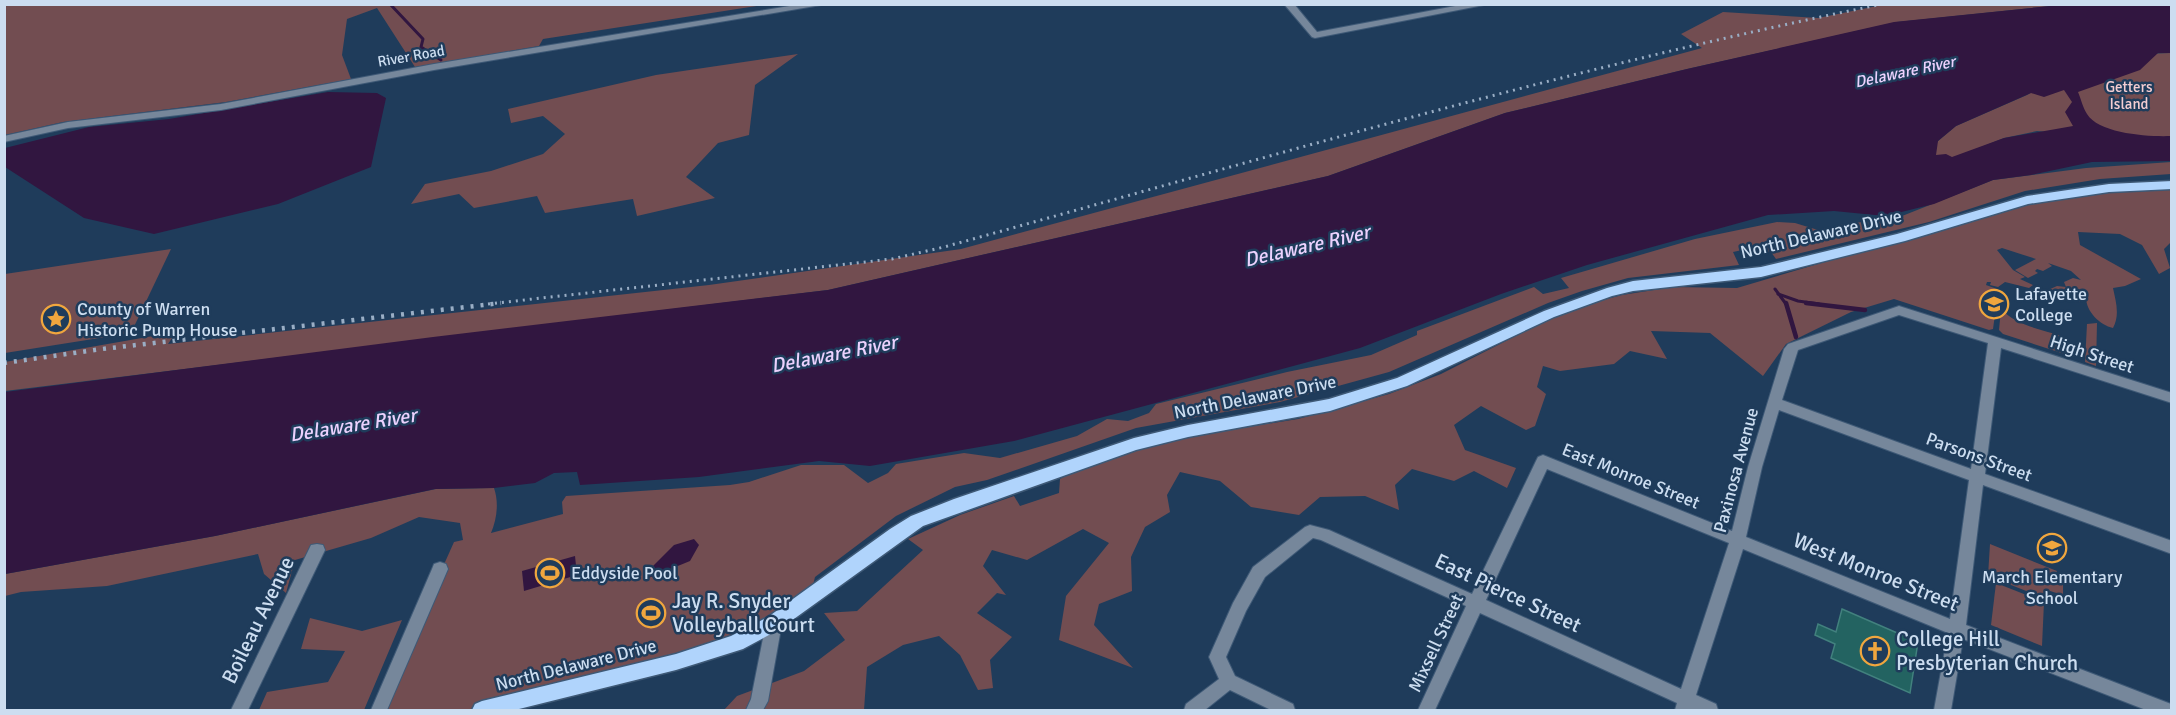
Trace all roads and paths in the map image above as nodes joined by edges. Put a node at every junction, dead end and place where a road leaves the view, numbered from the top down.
1 (823, 4) edge
2 (1288, 4) edge
3 (1485, 4) edge
4 (4, 139) edge
5 (2172, 185) edge
6 (1899, 310) joint
7 (1995, 341) junction
8 (2172, 398) edge
9 (1774, 403) junction
10 (1543, 461) joint
11 (1977, 477) junction
12 (1738, 540) junction
13 (2172, 548) edge
14 (317, 550) dead end
15 (440, 569) dead end
16 (1476, 603) junction
17 (774, 623) junction
18 (1957, 629) junction
19 (1229, 681) junction
20 (1684, 705) edge
21 (239, 711) edge
22 (379, 711) edge
23 (482, 711) edge
24 (754, 711) edge
25 (1192, 711) edge
26 (1287, 711) edge
27 (1426, 711) edge
28 (1710, 711) edge
29 (1942, 711) edge
30 (2165, 711) edge

1 - 4 street, River Road
2 - 3 street
5 - 17 main road, North Delaware Drive
6 - 7 street, High Street
6 - 9 street, Paxinosa Avenue
7 - 8 street, High Street
7 - 11 street
9 - 11 street, Parsons Street
9 - 12 street, Paxinosa Avenue
10 - 12 street, East Monroe Street
10 - 16 street, Mixsell Street
11 - 13 street, Parsons Street
11 - 18 street
12 - 18 street, West Monroe Street
12 - 20 street, Paxinosa Avenue
14 - 21 street, Boileau Avenue
15 - 22 street
16 - 19 street, East Pierce Street
16 - 20 street, East Pierce Street
16 - 27 street, Mixsell Street
17 - 23 main road, North Delaware Drive
17 - 24 street
18 - 29 street
18 - 30 street, West Monroe Street
19 - 25 street
19 - 26 street
20 - 28 street, East Pierce Street

